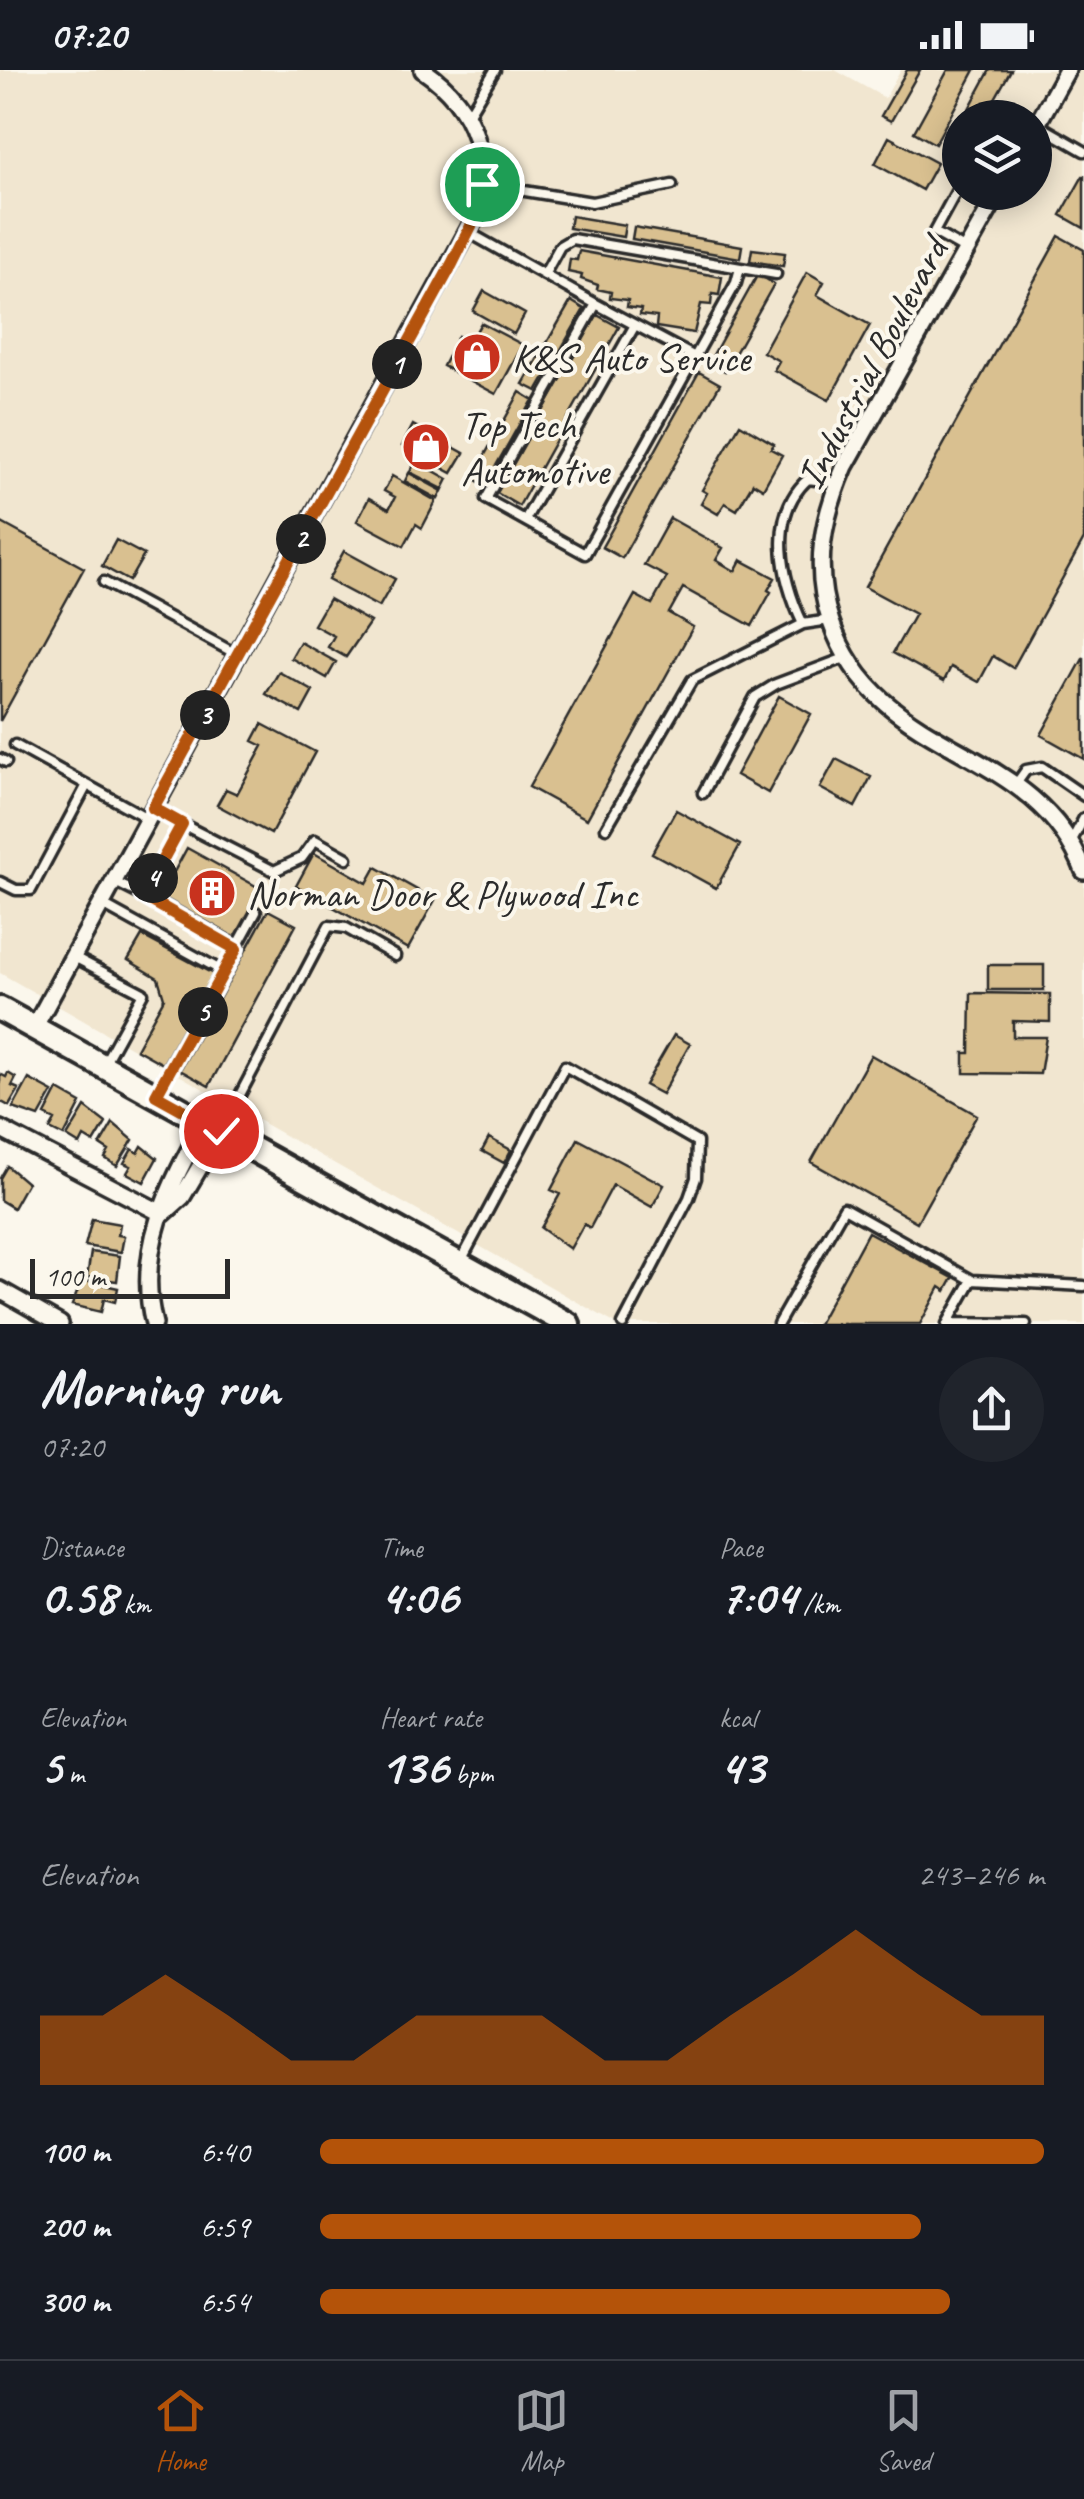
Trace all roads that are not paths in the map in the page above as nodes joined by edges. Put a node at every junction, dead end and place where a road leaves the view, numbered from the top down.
1 (424, 70) edge
2 (495, 70) edge
3 (1063, 71) edge
4 (1049, 100) edge
5 (468, 115) junction
6 (1052, 134) edge
7 (1084, 151) edge
8 (482, 184) junction
9 (672, 185) dead end
10 (946, 210) edge
11 (989, 210) edge
12 (468, 232) junction
13 (966, 250) junction
14 (740, 268) junction
15 (544, 274) junction
16 (776, 274) dead end
17 (596, 304) junction
18 (635, 325) junction
19 (695, 358) junction
20 (838, 483) junction
21 (525, 520) junction
22 (104, 582) dead end
23 (830, 620) junction
24 (804, 624) junction
25 (238, 655) junction
26 (846, 658) junction
27 (16, 746) dead end
28 (1016, 784) junction
29 (88, 785) junction
30 (703, 794) dead end
31 (1084, 796) edge
32 (150, 813) junction
33 (1084, 818) edge
34 (182, 824) junction
35 (606, 828) dead end
36 (1071, 842) junction
37 (347, 858) dead end
38 (1083, 866) edge
39 (114, 881) junction
40 (0, 882) edge
41 (143, 896) junction
42 (101, 904) junction
43 (256, 912) dead end
44 (236, 949) junction
45 (73, 956) junction
46 (395, 956) dead end
47 (224, 972) junction
48 (0, 1009) edge
49 (34, 1028) junction
50 (103, 1066) junction
51 (156, 1095) junction
52 (213, 1127) junction
53 (0, 1129) edge
54 (163, 1214) junction
55 (460, 1264) junction
56 (972, 1280) junction
57 (1084, 1286) edge
58 (0, 1290) edge
59 (948, 1323) edge
60 (60, 1324) edge
61 (154, 1324) edge
62 (568, 1324) edge
63 (623, 1324) edge
64 (778, 1324) edge
65 (1026, 1324) edge

1 - 5 street
2 - 5 lane
3 - 4 street
5 - 8 street
6 - 7 lane
8 - 9 lane
8 - 12 street
10 - 13 lane
11 - 13 street, Industrial Boulevard
12 - 15 lane
12 - 25 street
13 - 20 street, Industrial Boulevard
14 - 15 lane
14 - 16 lane
14 - 19 lane
15 - 17 lane
17 - 18 lane
17 - 21 lane
18 - 19 lane
18 - 21 lane
19 - 21 lane
20 - 23 street, Industrial Boulevard
20 - 24 lane
22 - 25 lane
23 - 24 lane
23 - 26 street, Industrial Boulevard
24 - 35 lane
25 - 32 street
26 - 28 street, Industrial Boulevard
26 - 30 lane
27 - 29 lane
28 - 31 lane
28 - 36 street, Industrial Boulevard
29 - 32 lane
29 - 40 lane
32 - 34 lane
32 - 39 street
33 - 36 lane
34 - 37 lane
34 - 41 lane
36 - 38 street, Industrial Boulevard
39 - 41 lane
39 - 42 street
41 - 44 lane
42 - 45 street
42 - 47 lane
43 - 44 lane
44 - 47 lane
45 - 49 street
45 - 50 lane
46 - 52 lane
47 - 51 lane
48 - 49 main road
49 - 50 main road
50 - 51 main road
51 - 52 main road
52 - 54 street
52 - 55 main road
53 - 54 street
54 - 61 street
55 - 62 main road
55 - 63 lane
56 - 57 lane
56 - 59 lane
56 - 64 lane
58 - 60 street
59 - 65 lane

